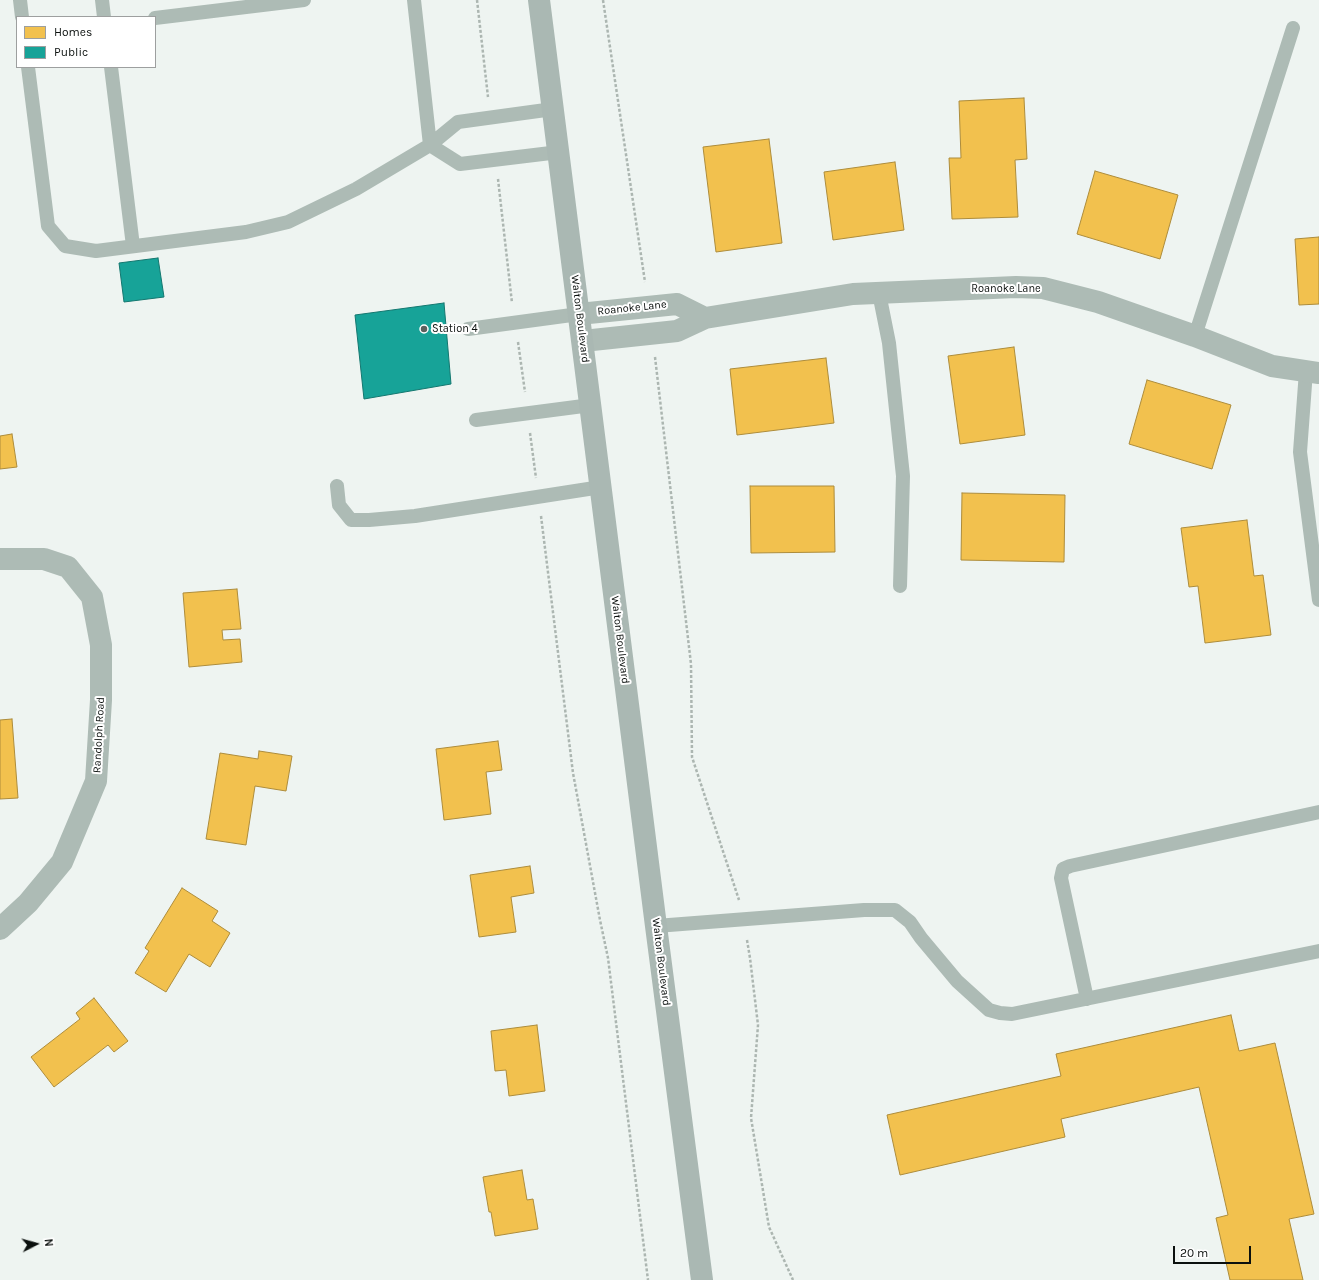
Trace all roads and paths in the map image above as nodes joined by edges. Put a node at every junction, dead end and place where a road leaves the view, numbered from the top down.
1 (20, 0) edge
2 (102, 0) edge
3 (304, 0) edge
4 (414, 0) edge
5 (477, 0) edge
6 (539, 0) edge
7 (603, 0) edge
8 (22, 16) edge
9 (104, 16) edge
10 (156, 18) edge
11 (1293, 28) dead end
12 (28, 68) edge
13 (110, 68) edge
14 (553, 109) junction
15 (490, 117) junction
16 (430, 145) junction
17 (559, 152) junction
18 (496, 160) junction
19 (133, 246) junction
20 (879, 293) junction
21 (649, 307) junction
22 (579, 314) junction
23 (705, 318) junction
24 (515, 324) junction
25 (468, 330) dead end
26 (653, 334) junction
27 (1195, 336) junction
28 (583, 341) junction
29 (1312, 372) edge
30 (591, 406) junction
31 (527, 413) junction
32 (476, 420) dead end
33 (337, 486) dead end
34 (601, 487) junction
35 (538, 496) junction
36 (0, 559) edge
37 (900, 586) dead end
38 (1319, 600) edge
39 (1319, 812) edge
40 (743, 919) junction
41 (656, 926) junction
42 (0, 929) edge
43 (1319, 951) edge
44 (1087, 999) junction
45 (648, 1280) edge
46 (702, 1280) edge
47 (793, 1280) edge

1 - 8 lane
2 - 9 lane
3 - 10 lane
4 - 16 lane
5 - 15 path
6 - 14 main road, Walton Boulevard
7 - 21 path
11 - 27 lane
12 - 19 lane
13 - 19 lane
14 - 15 lane
14 - 17 main road, Walton Boulevard
15 - 16 lane
16 - 18 lane
16 - 19 lane
17 - 18 lane
17 - 22 main road, Walton Boulevard
18 - 24 path
20 - 23 street, Roanoke Lane
20 - 27 street, Roanoke Lane
20 - 37 lane
21 - 22 street, Roanoke Lane
21 - 23 street, Roanoke Lane
22 - 24 lane
22 - 28 main road, Walton Boulevard
23 - 26 street, Roanoke Lane
24 - 25 lane
24 - 31 path
26 - 28 street, Roanoke Lane
26 - 40 path
27 - 29 street, Roanoke Lane
28 - 30 main road, Walton Boulevard
29 - 38 lane
30 - 31 lane
30 - 34 main road, Walton Boulevard
31 - 32 lane
31 - 35 path
33 - 35 lane
34 - 35 lane
34 - 41 main road, Walton Boulevard
35 - 45 path
36 - 42 street, Randolph Road
39 - 44 lane
40 - 41 lane
40 - 44 lane
40 - 47 path
41 - 46 main road, Walton Boulevard
43 - 44 lane

